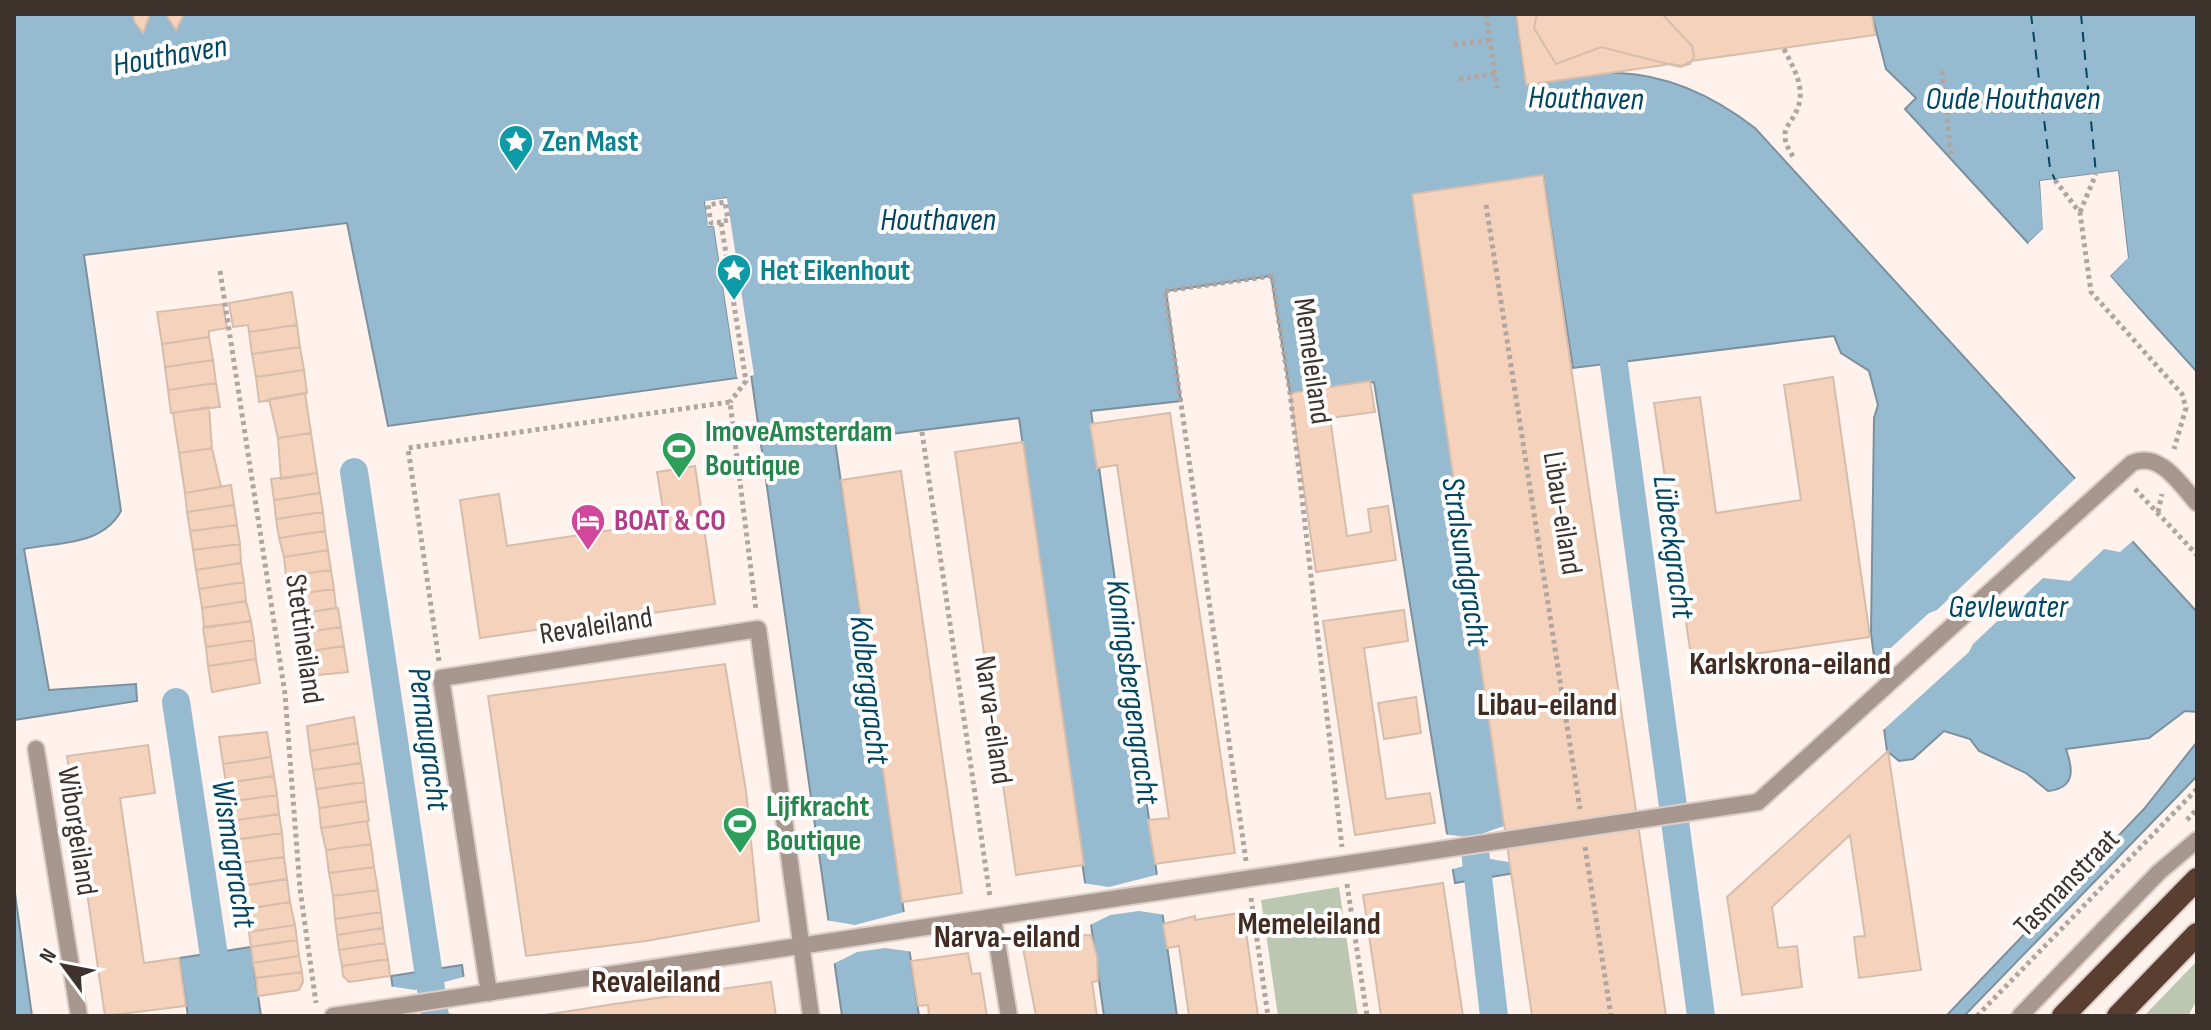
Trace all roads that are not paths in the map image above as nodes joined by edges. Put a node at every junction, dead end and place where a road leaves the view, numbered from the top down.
1 (2197, 503) edge
2 (36, 749) dead end
3 (2197, 840) edge
4 (2197, 879) edge
5 (993, 918) junction
6 (2197, 934) edge
7 (802, 946) junction
8 (485, 994) junction
9 (79, 1016) edge
10 (333, 1016) edge
11 (811, 1016) edge
12 (1009, 1016) edge
13 (2020, 1016) edge
14 (2063, 1016) edge
15 (2118, 1016) edge

1 - 5 street
2 - 9 street, Wiborgeiland
3 - 13 street, Tasmanstraat
4 - 14 highway
5 - 7 street
5 - 12 street
6 - 15 highway
7 - 8 street
7 - 8 street, Revaleiland
7 - 11 street
8 - 10 street

